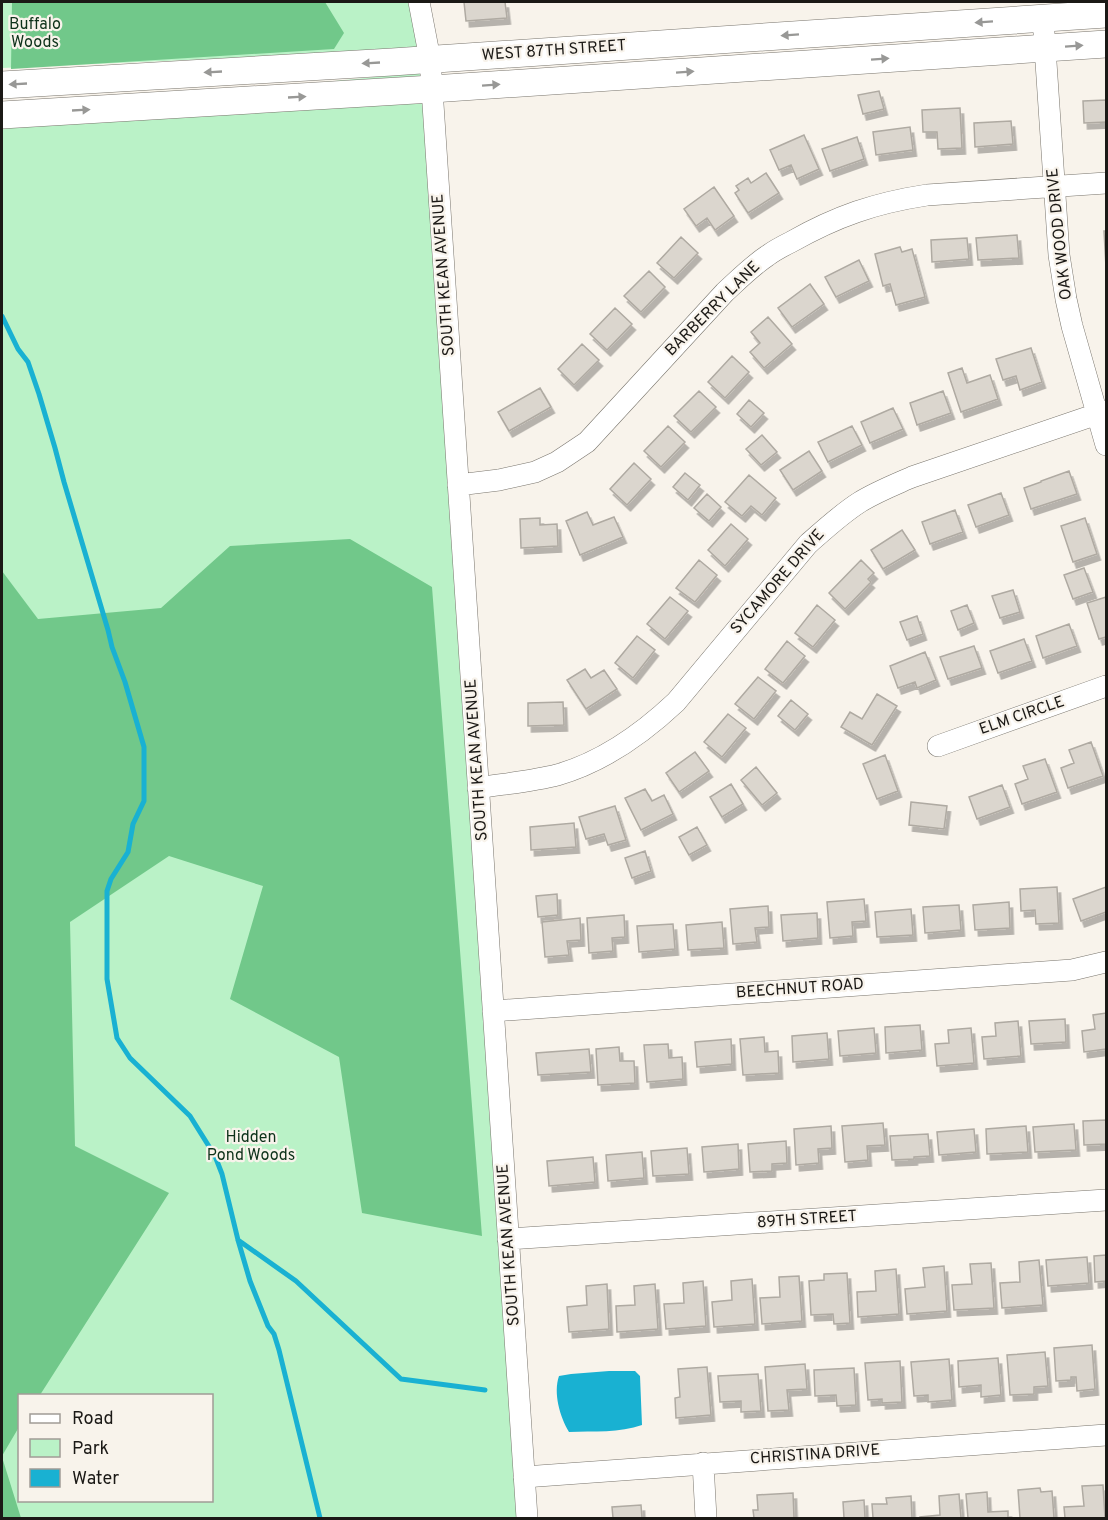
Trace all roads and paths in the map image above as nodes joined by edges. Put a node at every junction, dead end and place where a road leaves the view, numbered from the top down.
1 (419, 2) edge
2 (1107, 14) edge
3 (1043, 18) junction
4 (1107, 44) edge
5 (1045, 48) junction
6 (430, 59) junction
7 (2, 85) edge
8 (432, 89) junction
9 (2, 115) edge
10 (1107, 183) edge
11 (1053, 186) junction
12 (1102, 412) edge
13 (1107, 445) edge
14 (458, 485) junction
15 (1107, 687) edge
16 (938, 746) dead end
17 (478, 788) junction
18 (1107, 962) edge
19 (493, 1011) junction
20 (1107, 1200) edge
21 (508, 1239) junction
22 (1107, 1434) edge
23 (703, 1464) junction
24 (524, 1477) junction
25 (527, 1518) edge
26 (706, 1518) edge

1 - 6 street, SOUTH KEAN AVENUE
2 - 3 main road, WEST 87TH STREET
3 - 5 street, OAK WOOD DRIVE
3 -> 6 main road, WEST 87TH STREET
5 -> 4 main road, WEST 87TH STREET
8 -> 5 main road, WEST 87TH STREET
5 - 11 street, OAK WOOD DRIVE
6 -> 7 main road, WEST 87TH STREET
6 - 8 street, SOUTH KEAN AVENUE
9 -> 8 main road, WEST 87TH STREET
8 - 14 street, SOUTH KEAN AVENUE
10 - 11 street, BARBERRY LANE
11 - 12 street, OAK WOOD DRIVE
11 - 14 street, BARBERRY LANE
12 - 13 street, OAK WOOD DRIVE
12 - 17 street, SYCAMORE DRIVE
14 - 17 street, SOUTH KEAN AVENUE
15 - 16 street, ELM CIRCLE
17 - 19 street, SOUTH KEAN AVENUE
18 - 19 street, BEECHNUT ROAD
19 - 21 street, SOUTH KEAN AVENUE
20 - 21 street, 89TH STREET
21 - 24 street, SOUTH KEAN AVENUE
22 - 23 street, CHRISTINA DRIVE
23 - 24 street, CHRISTINA DRIVE
23 - 26 street
24 - 25 street, SOUTH KEAN AVENUE

